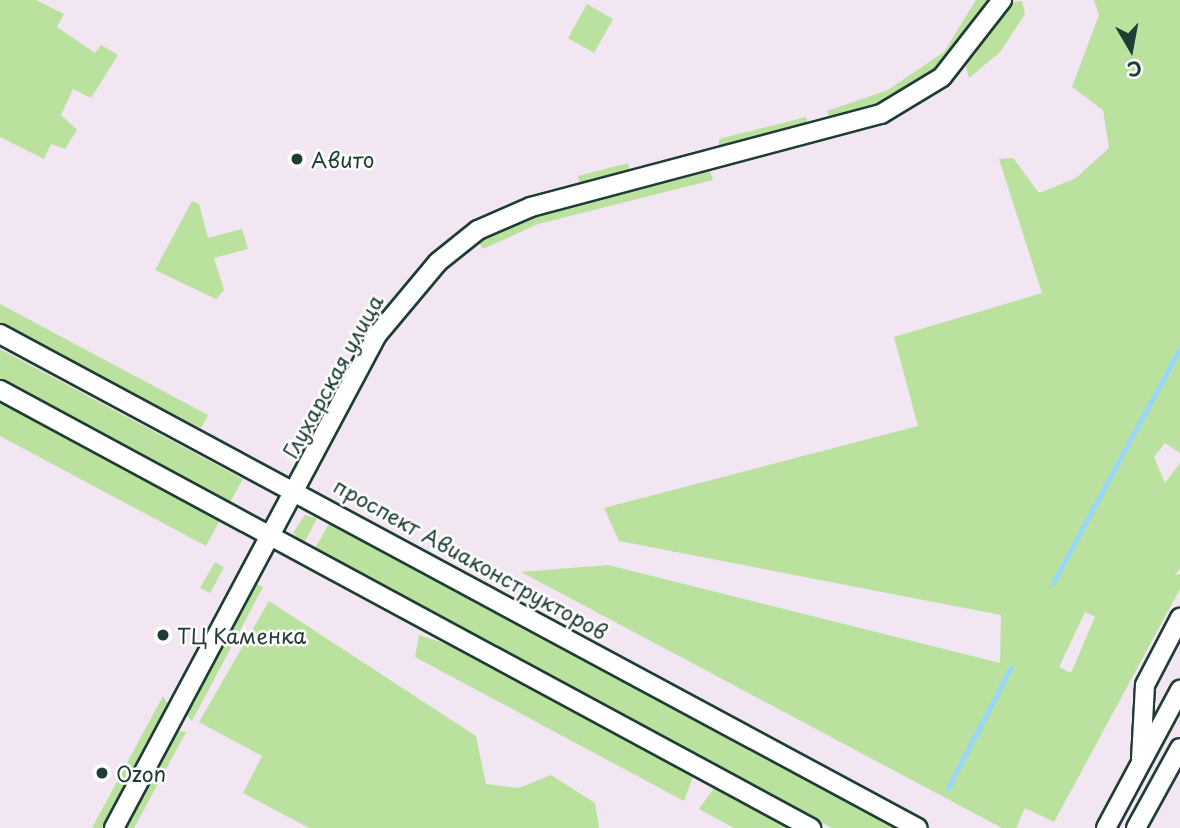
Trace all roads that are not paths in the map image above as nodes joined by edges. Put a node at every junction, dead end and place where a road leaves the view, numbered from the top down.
1 (1002, 0) edge
2 (0, 334) edge
3 (0, 390) edge
4 (295, 489) junction
5 (270, 534) junction
6 (1180, 618) edge
7 (1180, 690) edge
8 (1180, 748) edge
9 (1141, 762) junction
10 (114, 828) edge
11 (811, 828) edge
12 (918, 828) edge
13 (1106, 828) edge
14 (1136, 828) edge

1 - 4 street, Глухарская улица
2 - 4 street, проспект Авиаконструкторов
3 - 5 street
4 - 5 street, Глухарская улица
4 - 12 street, проспект Авиаконструкторов
5 - 10 street, Глухарская улица
5 - 11 street
6 - 9 street
7 - 9 street
8 - 14 street
9 - 13 street

